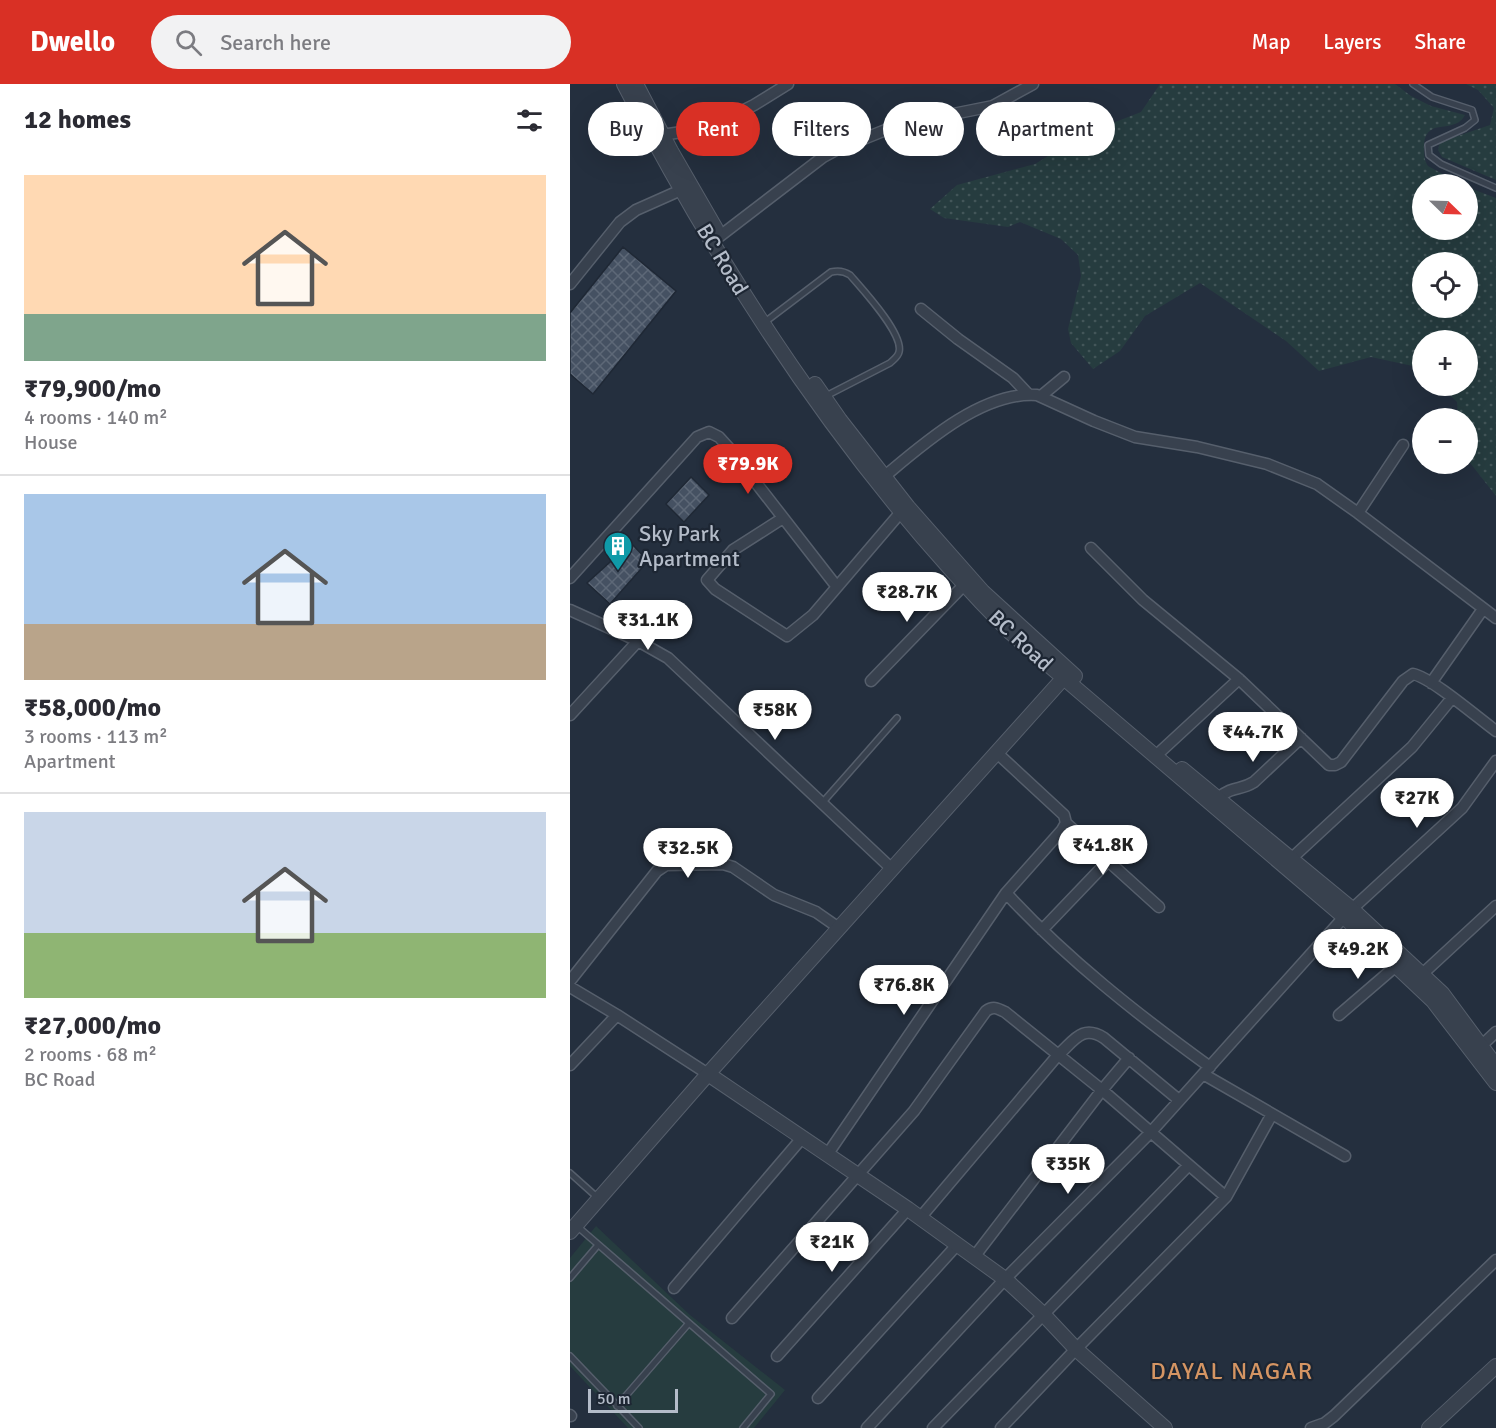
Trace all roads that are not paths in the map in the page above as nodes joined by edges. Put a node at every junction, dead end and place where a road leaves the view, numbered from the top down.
1 (624, 84) edge
2 (636, 84) edge
3 (788, 84) edge
4 (1033, 84) edge
5 (1413, 84) edge
6 (645, 102) edge
7 (664, 135) edge
8 (664, 139) edge
9 (1496, 188) edge
10 (681, 189) junction
11 (716, 238) junction
12 (570, 284) edge
13 (921, 309) dead end
14 (766, 320) junction
15 (1064, 377) dead end
16 (1028, 394) junction
17 (1041, 396) junction
18 (824, 397) junction
19 (1403, 445) dead end
20 (885, 476) junction
21 (905, 509) junction
22 (1358, 513) junction
23 (783, 518) junction
24 (1091, 548) dead end
25 (570, 578) edge
26 (964, 585) junction
27 (837, 587) junction
28 (1483, 609) junction
29 (570, 610) edge
30 (674, 611) dead end
31 (1496, 618) edge
32 (638, 641) junction
33 (1066, 675) junction
34 (1239, 679) junction
35 (871, 681) dead end
36 (1431, 683) junction
37 (1452, 698) junction
38 (570, 716) edge
39 (897, 718) dead end
40 (1496, 732) edge
41 (1301, 738) junction
42 (1161, 751) junction
43 (997, 753) junction
44 (1496, 761) edge
45 (1218, 798) junction
46 (822, 802) junction
47 (1066, 823) junction
48 (1292, 858) junction
49 (1108, 861) junction
50 (892, 869) junction
51 (1006, 893) junction
52 (1496, 906) edge
53 (1159, 907) dead end
54 (1348, 913) junction
55 (839, 928) junction
56 (1042, 930) junction
57 (1396, 966) junction
58 (1417, 978) junction
59 (570, 981) edge
60 (570, 987) edge
61 (617, 1015) junction
62 (1339, 1015) dead end
63 (1496, 1032) edge
64 (1481, 1046) junction
65 (1058, 1055) junction
66 (1129, 1058) junction
67 (570, 1065) edge
68 (1496, 1066) edge
69 (1206, 1071) junction
70 (708, 1074) junction
71 (1496, 1083) edge
72 (1102, 1090) junction
73 (1179, 1100) junction
74 (1272, 1114) junction
75 (1151, 1132) junction
76 (802, 1138) junction
77 (827, 1155) junction
78 (1345, 1156) dead end
79 (1188, 1166) junction
80 (570, 1173) edge
81 (857, 1175) junction
82 (1226, 1197) junction
83 (599, 1199) junction
84 (908, 1209) junction
85 (920, 1218) junction
86 (573, 1229) edge
87 (598, 1245) junction
88 (957, 1245) junction
89 (974, 1257) junction
90 (1496, 1260) edge
91 (570, 1278) edge
92 (1005, 1279) junction
93 (674, 1288) dead end
94 (1044, 1315) junction
95 (732, 1318) dead end
96 (688, 1323) junction
97 (1076, 1349) junction
98 (570, 1356) edge
99 (777, 1356) dead end
100 (1496, 1366) edge
101 (818, 1398) dead end
102 (617, 1406) junction
103 (639, 1428) edge
104 (743, 1428) edge
105 (867, 1428) edge
106 (933, 1428) edge
107 (1001, 1428) edge
108 (1165, 1428) edge
109 (1311, 1428) edge
110 (1429, 1428) edge

1 - 10 street, BC Road
2 - 6 street, BC Road
3 - 7 street
4 - 11 street
5 - 9 lane
8 - 11 street, BC Road
10 - 11 street, BC Road
10 - 12 street
11 - 14 street, BC Road
13 - 16 street
14 - 18 street, BC Road
14 - 18 lane
14 - 21 street, BC Road
15 - 17 street
16 - 17 street
16 - 20 street
17 - 22 street
18 - 20 street, BC Road
19 - 22 street
20 - 21 street, BC Road
21 - 26 street, BC Road
21 - 27 street
21 - 33 street, BC Road
22 - 28 street
23 - 25 street
23 - 27 street
23 - 27 street
24 - 34 street
26 - 33 street, BC Road
26 - 35 street
28 - 31 street
28 - 36 street
29 - 32 street
30 - 32 street
32 - 38 street
32 - 46 street
33 - 42 street, BC Road
33 - 43 street
33 - 54 street, BC Road
34 - 41 street
34 - 42 street
36 - 37 street
36 - 41 street
37 - 40 street
37 - 48 street
39 - 46 lane
41 - 45 street
42 - 45 street, BC Road
43 - 47 street
43 - 50 street
44 - 54 street
45 - 48 street, BC Road
46 - 50 street
47 - 49 street
47 - 51 street
48 - 54 street, BC Road
49 - 53 street
49 - 56 street
50 - 55 street
51 - 56 street
51 - 77 street
52 - 58 street
54 - 57 street, BC Road
54 - 58 street, BC Road
54 - 69 street
55 - 59 street
55 - 70 street
56 - 69 street
57 - 58 street, BC Road
57 - 62 street
58 - 64 street, BC Road
58 - 71 street, BC Road
60 - 61 street
61 - 67 street
61 - 70 street
63 - 64 street
64 - 68 street, BC Road
65 - 66 street
65 - 72 street
65 - 81 street
65 - 85 street
66 - 72 street
66 - 73 street
69 - 73 street
69 - 74 street
70 - 76 street
70 - 83 street
72 - 75 street
72 - 89 street
73 - 75 street
74 - 78 street
74 - 82 street
75 - 79 street
75 - 92 street
76 - 77 street
76 - 93 street
77 - 81 street
79 - 82 street
79 - 94 street
80 - 83 lane
81 - 84 street
81 - 95 street
82 - 97 street
83 - 86 street
84 - 85 street
84 - 99 street
85 - 88 street
86 - 87 lane
87 - 91 lane
87 - 96 lane
88 - 89 street
88 - 101 street
89 - 92 street
90 - 109 street
92 - 94 street
92 - 105 street
94 - 97 street
94 - 106 street
96 - 102 lane
96 - 104 lane
97 - 107 street
97 - 108 street
98 - 102 lane
100 - 110 street
102 - 103 lane

